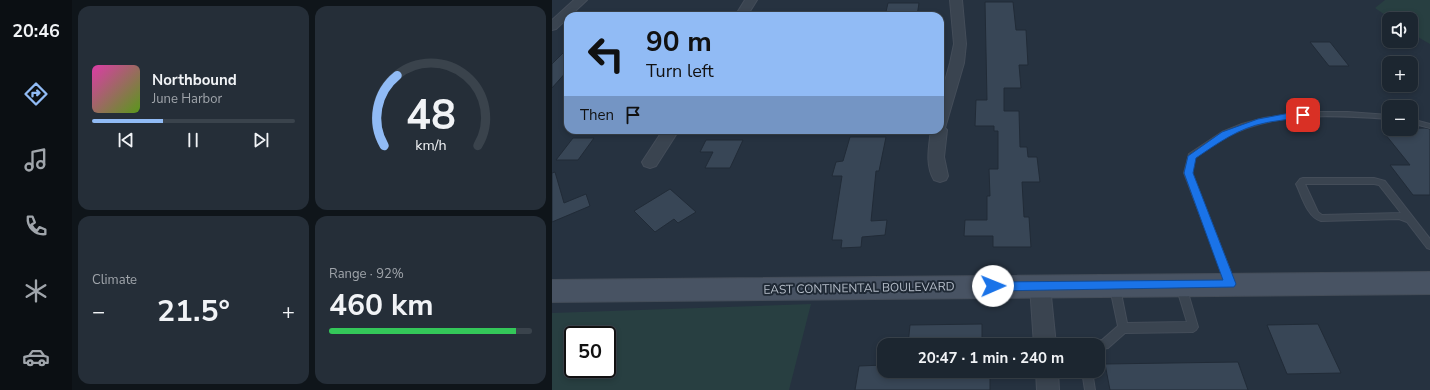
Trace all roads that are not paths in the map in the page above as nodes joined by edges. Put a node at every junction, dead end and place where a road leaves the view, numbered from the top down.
1 (581, 0) edge
2 (751, 0) edge
3 (956, 0) edge
4 (568, 12) edge
5 (744, 12) edge
6 (564, 15) edge
7 (552, 26) edge
8 (944, 110) edge
9 (1382, 116) edge
10 (1418, 123) edge
11 (1430, 126) edge
12 (668, 134) edge
13 (939, 134) edge
14 (650, 162) dead end
15 (940, 176) dead end
16 (1409, 219) junction
17 (1430, 245) edge
18 (1430, 283) edge
19 (1230, 284) junction
20 (1114, 285) junction
21 (1180, 285) junction
22 (1040, 286) junction
23 (552, 291) edge
24 (1123, 328) junction
25 (1044, 338) edge
26 (1105, 344) edge
27 (1047, 378) edge
28 (1088, 378) edge
29 (1048, 390) edge
30 (1090, 390) edge

1 - 4 street
2 - 5 street
3 - 8 street
6 - 7 street
9 - 19 lane
10 - 11 lane
12 - 14 street
13 - 15 street
16 - 16 lane
16 - 17 lane
18 - 19 main road, EAST CONTINENTAL BOULEVARD
19 - 21 main road, EAST CONTINENTAL BOULEVARD
20 - 21 main road, EAST CONTINENTAL BOULEVARD
20 - 22 main road, EAST CONTINENTAL BOULEVARD
20 - 24 lane
21 - 24 lane
22 - 23 main road, EAST CONTINENTAL BOULEVARD
22 - 25 street
24 - 26 lane
27 - 29 street
28 - 30 lane

